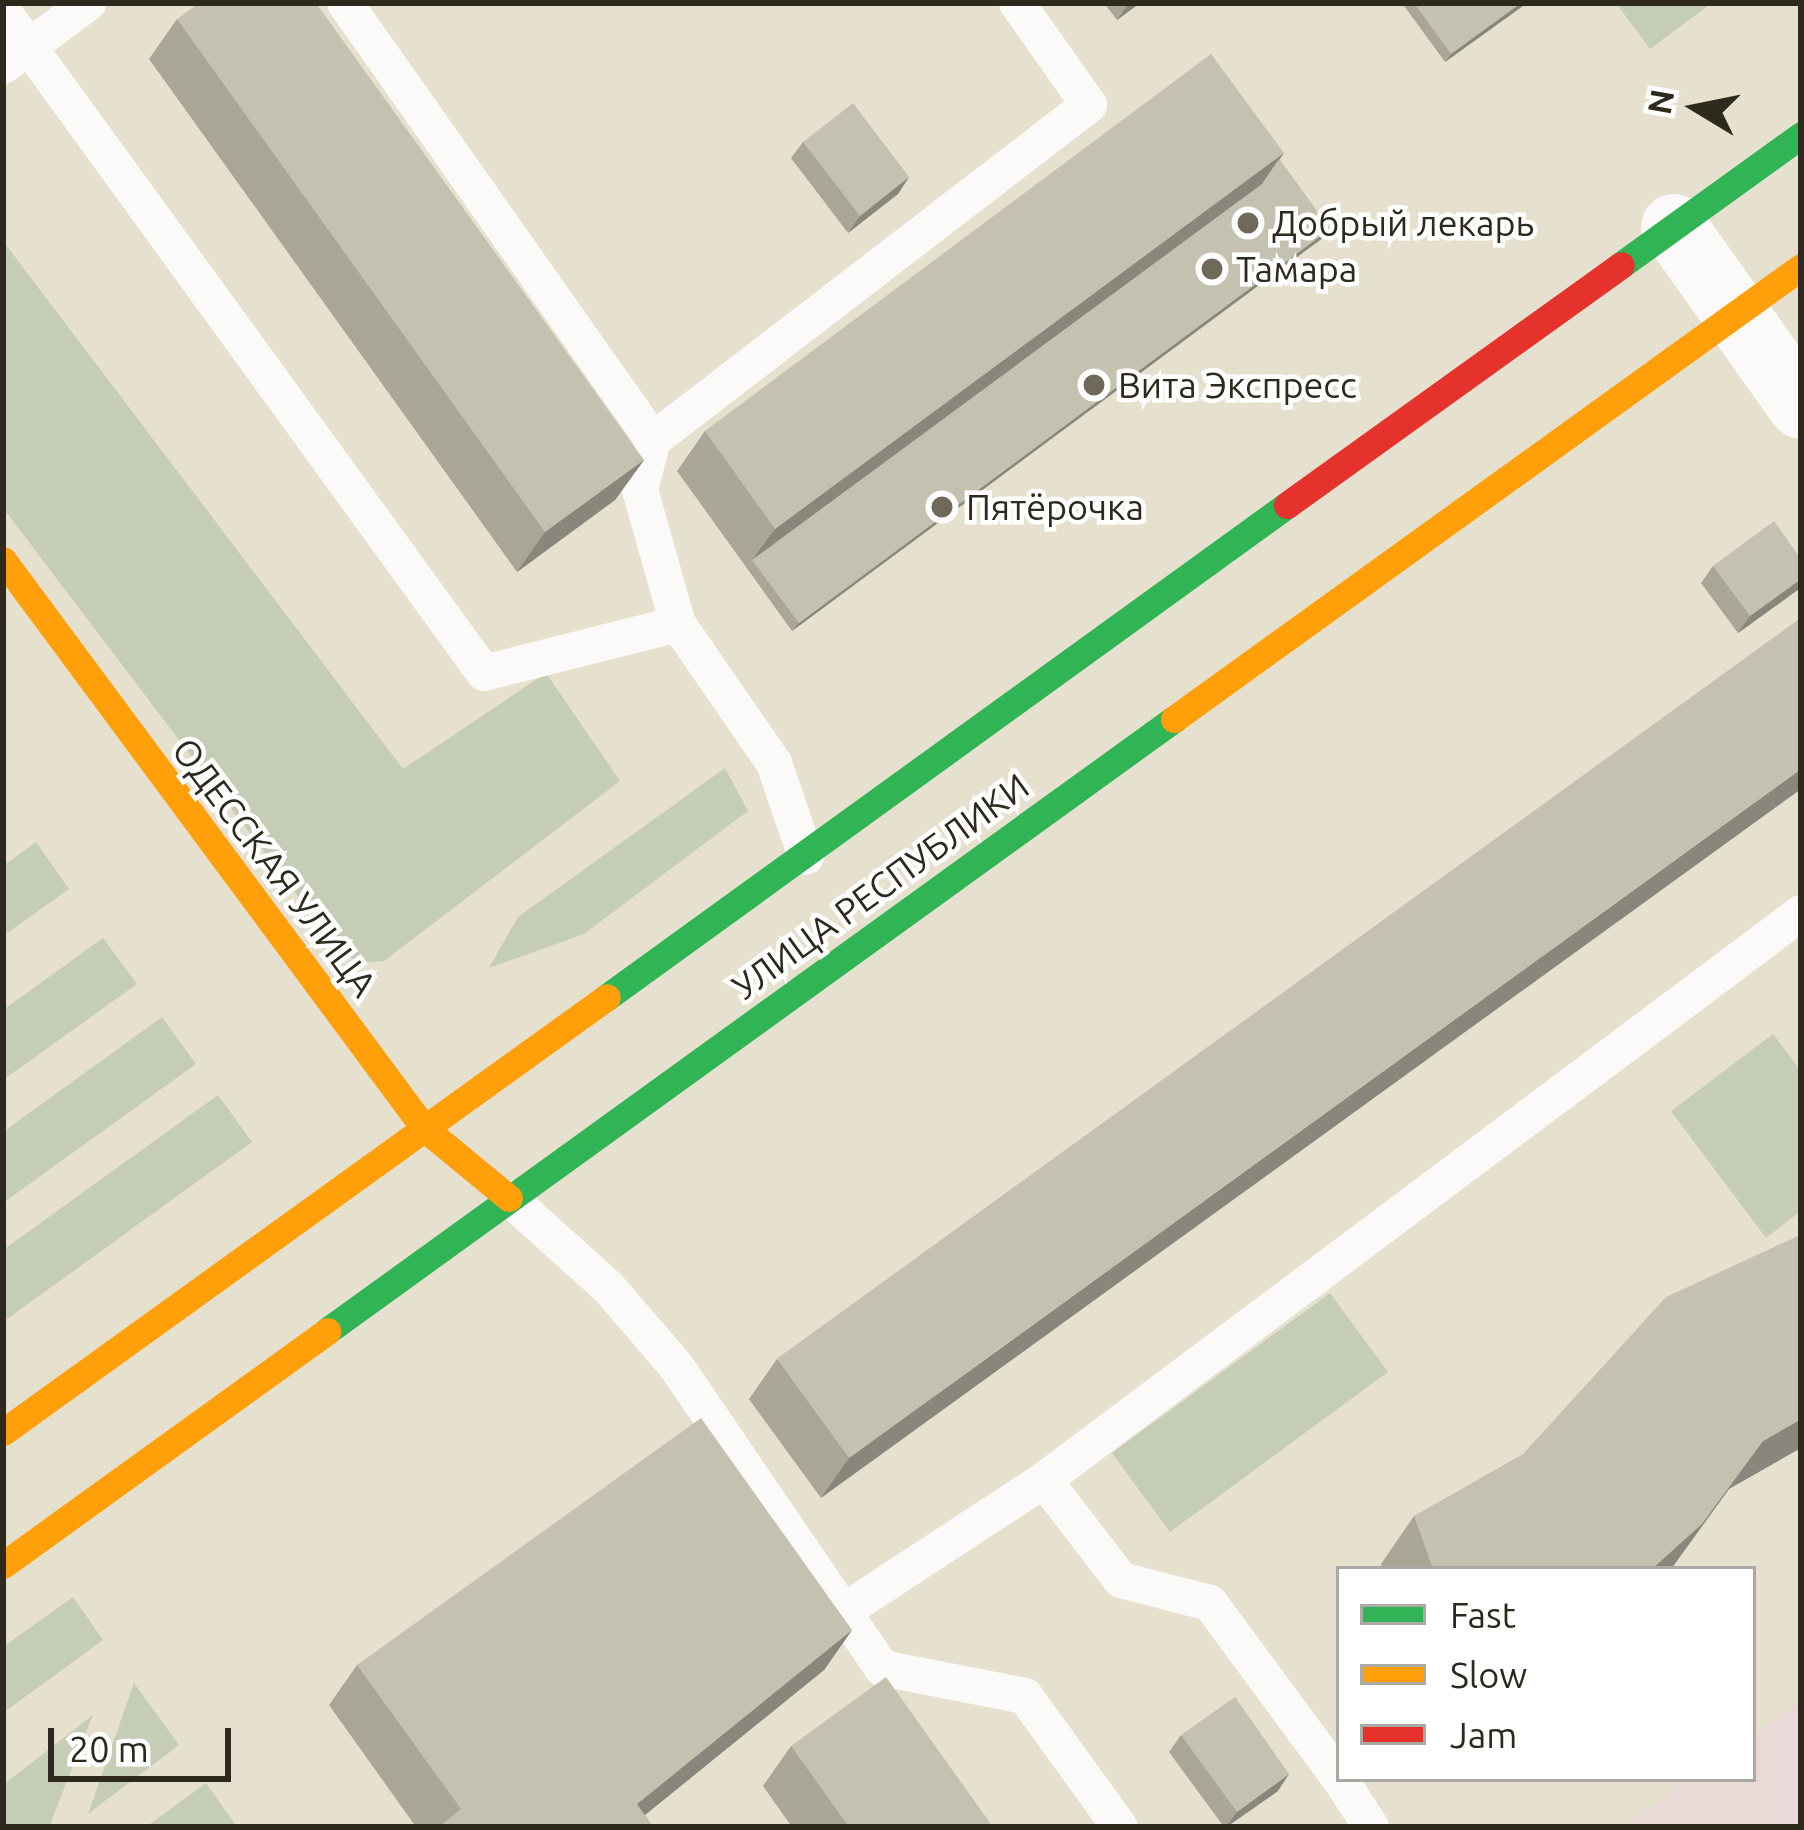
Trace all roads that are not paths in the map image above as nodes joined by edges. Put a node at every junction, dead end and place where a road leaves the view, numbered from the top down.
1 (88, 3) edge
2 (345, 3) edge
3 (1017, 3) edge
4 (3, 11) edge
5 (16, 56) edge
6 (1801, 135) edge
7 (1674, 226) junction
8 (1801, 267) edge
9 (1735, 314) junction
10 (1801, 406) edge
11 (653, 440) junction
12 (3, 560) edge
13 (678, 624) junction
14 (806, 857) junction
15 (1801, 913) edge
16 (424, 1128) junction
17 (509, 1198) junction
18 (3, 1432) edge
19 (1044, 1480) junction
20 (3, 1565) edge
21 (844, 1611) junction
22 (1336, 1773) edge
23 (1343, 1782) edge
24 (1120, 1827) edge
25 (1371, 1827) edge

1 - 5 lane
2 - 11 lane
3 - 11 lane
4 - 5 lane
5 - 13 lane
6 - 7 main road, УЛИЦА РЕСПУБЛИКИ
7 - 9 street
7 - 14 main road, УЛИЦА РЕСПУБЛИКИ
8 - 9 main road, УЛИЦА РЕСПУБЛИКИ
9 - 10 street
9 - 17 main road, УЛИЦА РЕСПУБЛИКИ
11 - 13 lane
12 - 16 main road, ОДЕССКАЯ УЛИЦА
13 - 14 lane
14 - 16 main road, УЛИЦА РЕСПУБЛИКИ
15 - 19 lane
16 - 17 main road, ОДЕССКАЯ УЛИЦА
16 - 18 main road, УЛИЦА РЕСПУБЛИКИ
17 - 20 main road, УЛИЦА РЕСПУБЛИКИ
17 - 21 lane
19 - 21 lane
19 - 22 lane
21 - 24 lane
23 - 25 lane

